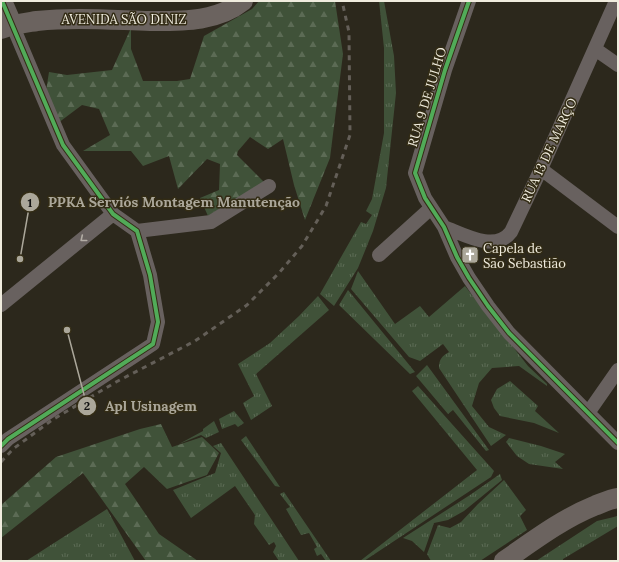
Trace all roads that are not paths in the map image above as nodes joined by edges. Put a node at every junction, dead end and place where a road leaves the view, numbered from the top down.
1 (2, 1) edge
2 (243, 1) edge
3 (469, 1) edge
4 (616, 1) edge
5 (6, 26) edge
6 (595, 49) junction
7 (618, 65) edge
8 (541, 169) junction
9 (269, 186) dead end
10 (428, 203) junction
11 (113, 214) junction
12 (444, 227) junction
13 (618, 227) edge
14 (137, 231) junction
15 (379, 255) dead end
16 (1, 305) edge
17 (618, 370) edge
18 (588, 413) junction
19 (3, 438) edge
20 (618, 443) edge
21 (618, 498) edge
22 (504, 561) edge

1 - 5 street
2 - 5 street, AVENIDA SÃO DINIZ
3 - 10 street, RUA 9 DE JULHO
4 - 6 street, RUA 13 DE MARÇO
5 - 11 street
6 - 7 street
6 - 8 street, RUA 13 DE MARÇO
8 - 12 street, RUA 13 DE MARÇO
8 - 13 street
9 - 14 street
10 - 12 street, RUA 9 DE JULHO
10 - 15 street
11 - 14 street
11 -> 16 street
12 - 18 street, RUA 9 DE JULHO
14 - 19 street
17 - 18 street
18 - 20 street, RUA 9 DE JULHO
21 - 22 street

